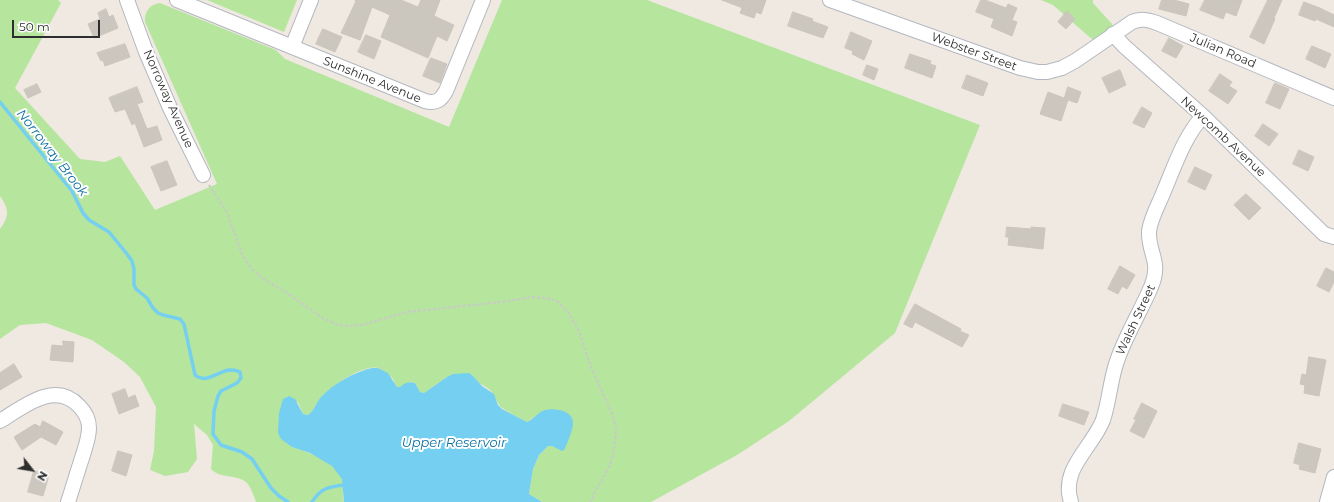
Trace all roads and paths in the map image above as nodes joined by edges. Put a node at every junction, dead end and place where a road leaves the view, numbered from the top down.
1 (127, 0) edge
2 (178, 0) edge
3 (312, 0) edge
4 (483, 0) edge
5 (830, 0) edge
6 (1113, 34) junction
7 (292, 47) junction
8 (1334, 98) edge
9 (1203, 116) junction
10 (203, 175) joint
11 (1334, 237) edge
12 (0, 421) edge
13 (1334, 477) edge
14 (68, 502) edge
15 (591, 502) edge
16 (1070, 502) edge
17 (1328, 502) edge

1 - 10 street, Norroway Avenue
2 - 7 street, Sunshine Avenue
3 - 7 street
4 - 7 street, Sunshine Avenue
5 - 6 street, Webster Street
6 - 8 street, Julian Road
6 - 9 street, Newcomb Avenue
9 - 11 street, Newcomb Avenue
9 - 16 street, Walsh Street
10 - 15 path
12 - 14 street
13 - 17 street

